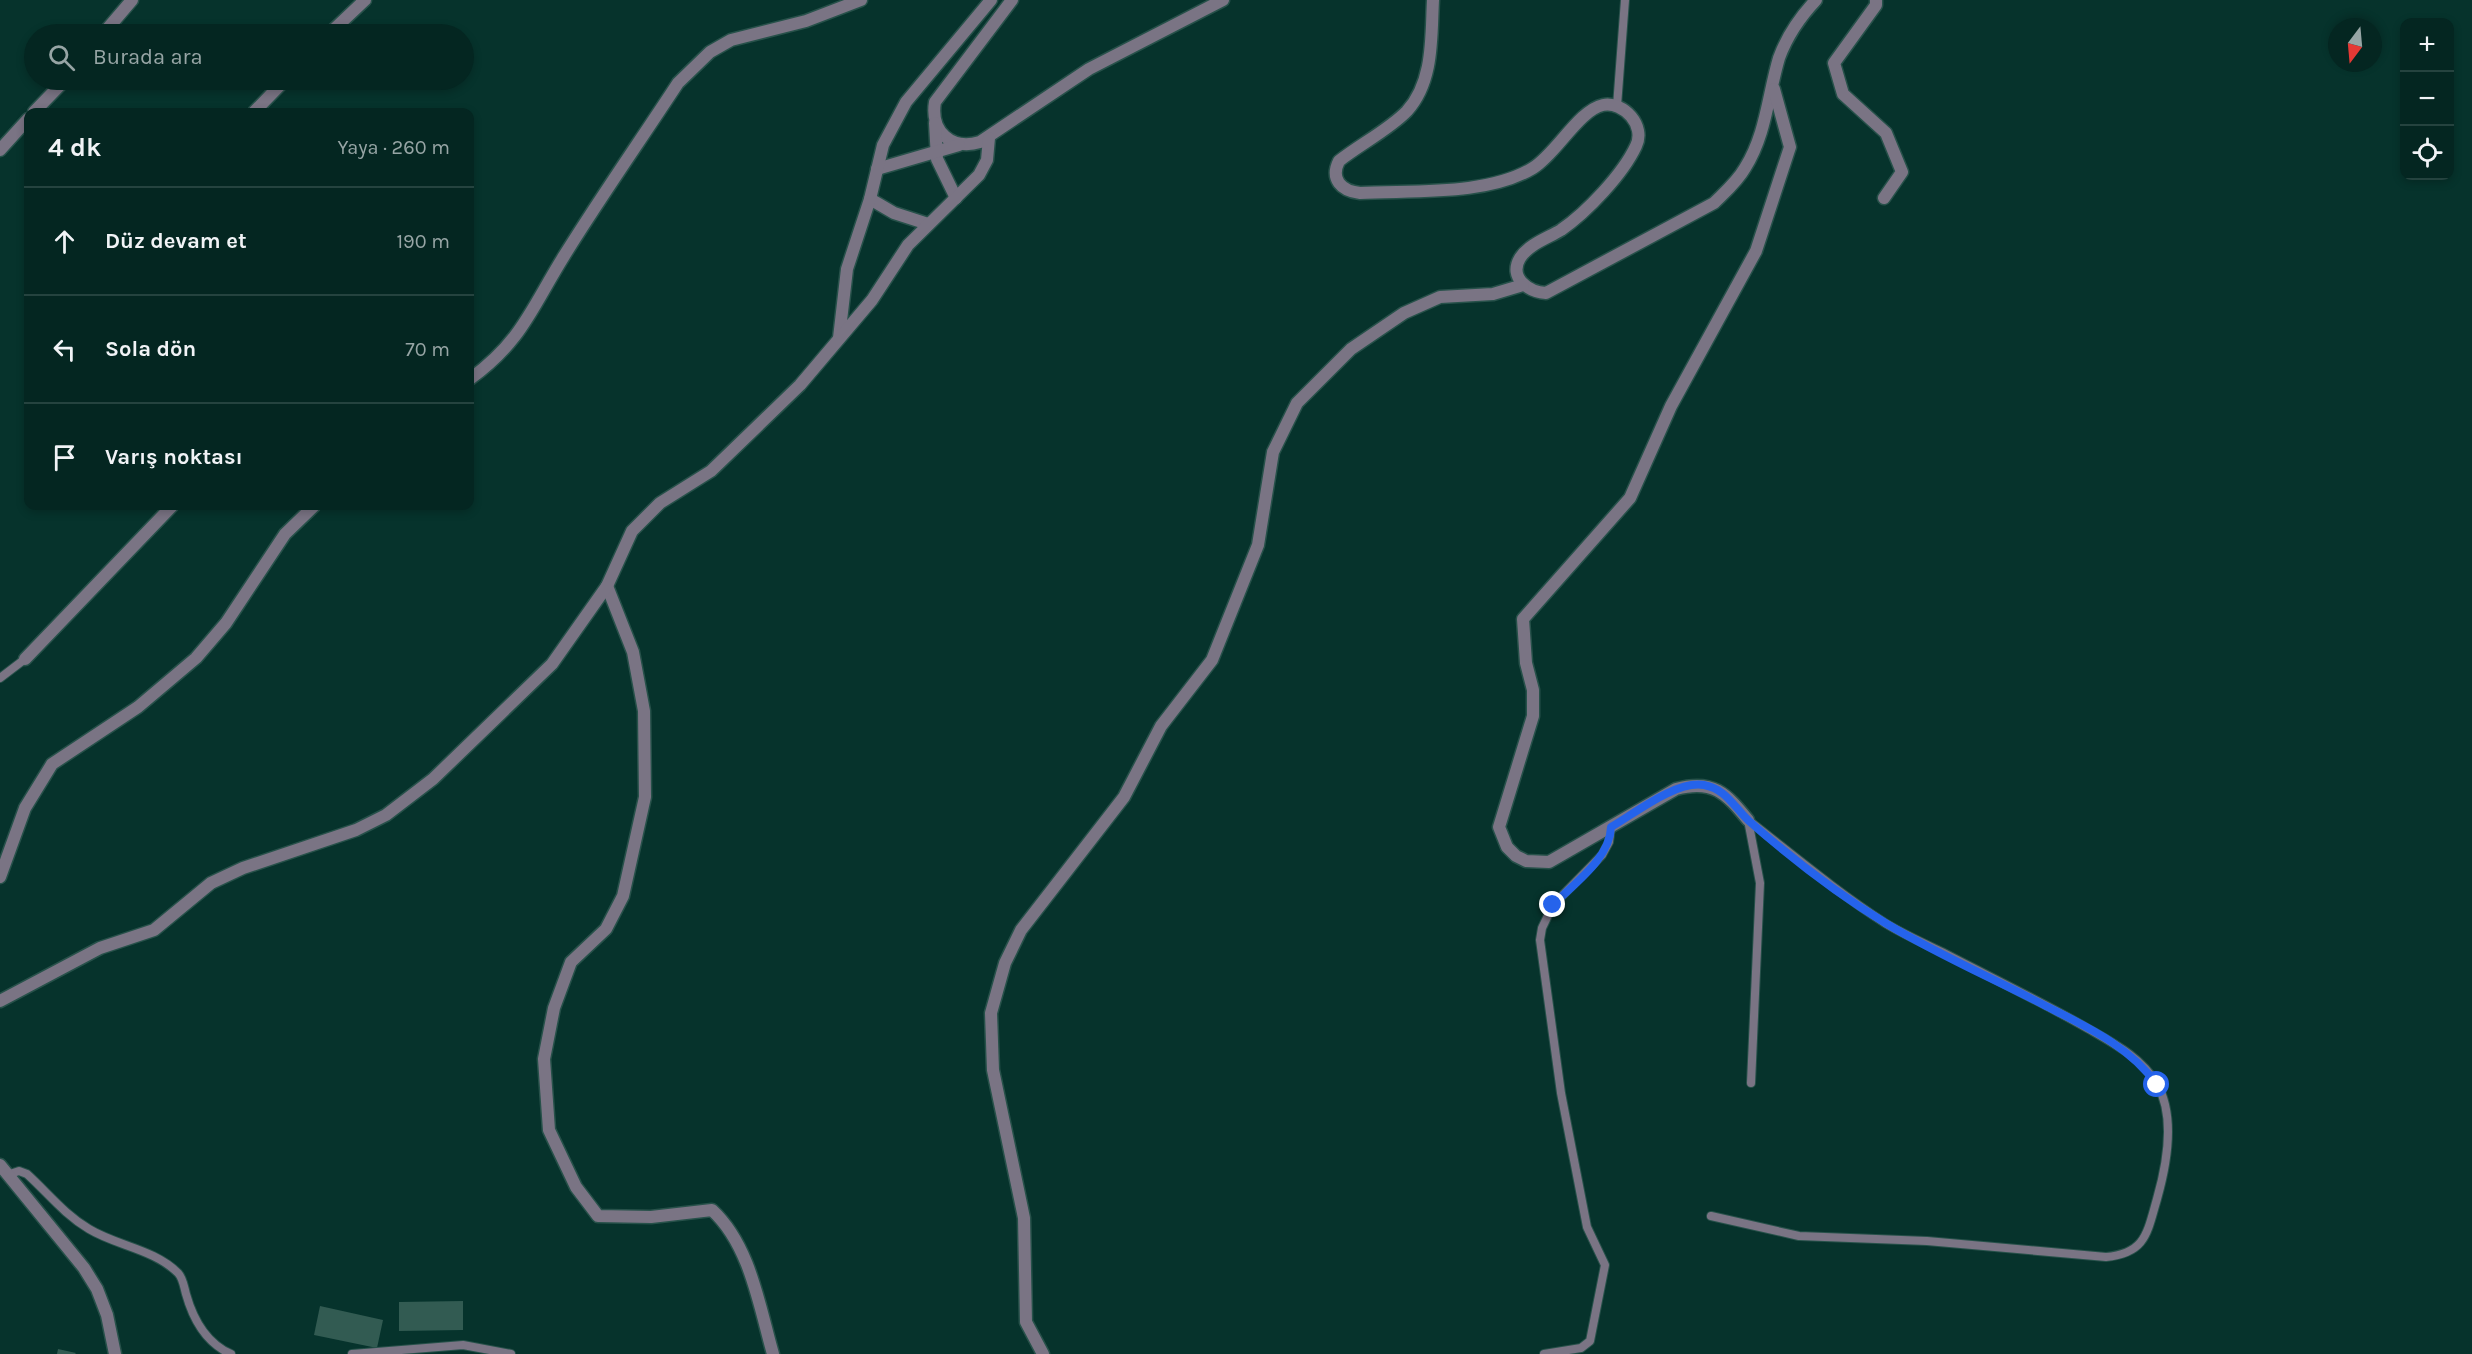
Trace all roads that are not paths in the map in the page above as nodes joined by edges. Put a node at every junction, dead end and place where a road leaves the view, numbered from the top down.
1 (132, 0) edge
2 (365, 0) edge
3 (861, 0) edge
4 (991, 0) edge
5 (1012, 0) edge
6 (1223, 0) edge
7 (1433, 0) edge
8 (1624, 0) edge
9 (1816, 0) edge
10 (1876, 0) edge
11 (112, 24) edge
12 (340, 24) edge
13 (1774, 88) junction
14 (55, 90) edge
15 (275, 90) edge
16 (1617, 106) junction
17 (38, 108) edge
18 (258, 108) edge
19 (935, 122) junction
20 (24, 123) edge
21 (989, 138) junction
22 (959, 145) junction
23 (0, 150) edge
24 (936, 151) junction
25 (878, 169) junction
26 (956, 198) junction
27 (1884, 198) dead end
28 (870, 200) junction
29 (928, 224) junction
30 (1523, 285) junction
31 (839, 338) junction
32 (474, 376) edge
33 (168, 510) edge
34 (310, 510) edge
35 (608, 586) junction
36 (25, 659) joint
37 (0, 678) edge
38 (1748, 819) junction
39 (1611, 827) junction
40 (0, 877) edge
41 (0, 1001) edge
42 (1751, 1083) dead end
43 (0, 1164) edge
44 (10, 1174) junction
45 (1711, 1216) dead end
46 (115, 1354) edge
47 (231, 1354) edge
48 (352, 1354) edge
49 (511, 1354) edge
50 (773, 1354) edge
51 (1043, 1354) edge
52 (1544, 1354) edge

1 - 11 street
2 - 12 street
3 - 32 street
4 - 25 street
5 - 19 street
6 - 21 street
7 - 16 street
8 - 16 lane
9 - 13 street
10 - 27 street
13 - 30 street
13 - 39 street
14 - 17 street
15 - 18 street
16 - 30 street
19 - 22 street
19 - 24 street
20 - 23 street
21 - 22 street
21 - 26 street
22 - 24 street
24 - 25 street
24 - 26 street
25 - 28 street
26 - 29 street
28 - 29 street
28 - 31 street
29 - 31 street
30 - 51 street
31 - 35 street
33 - 36 street
34 - 40 street
35 - 41 street
35 - 50 street
36 - 37 lane
38 - 39 street
38 - 42 lane
38 - 45 lane
39 - 52 lane
43 - 44 street
44 - 46 street
44 - 47 lane
48 - 49 lane

